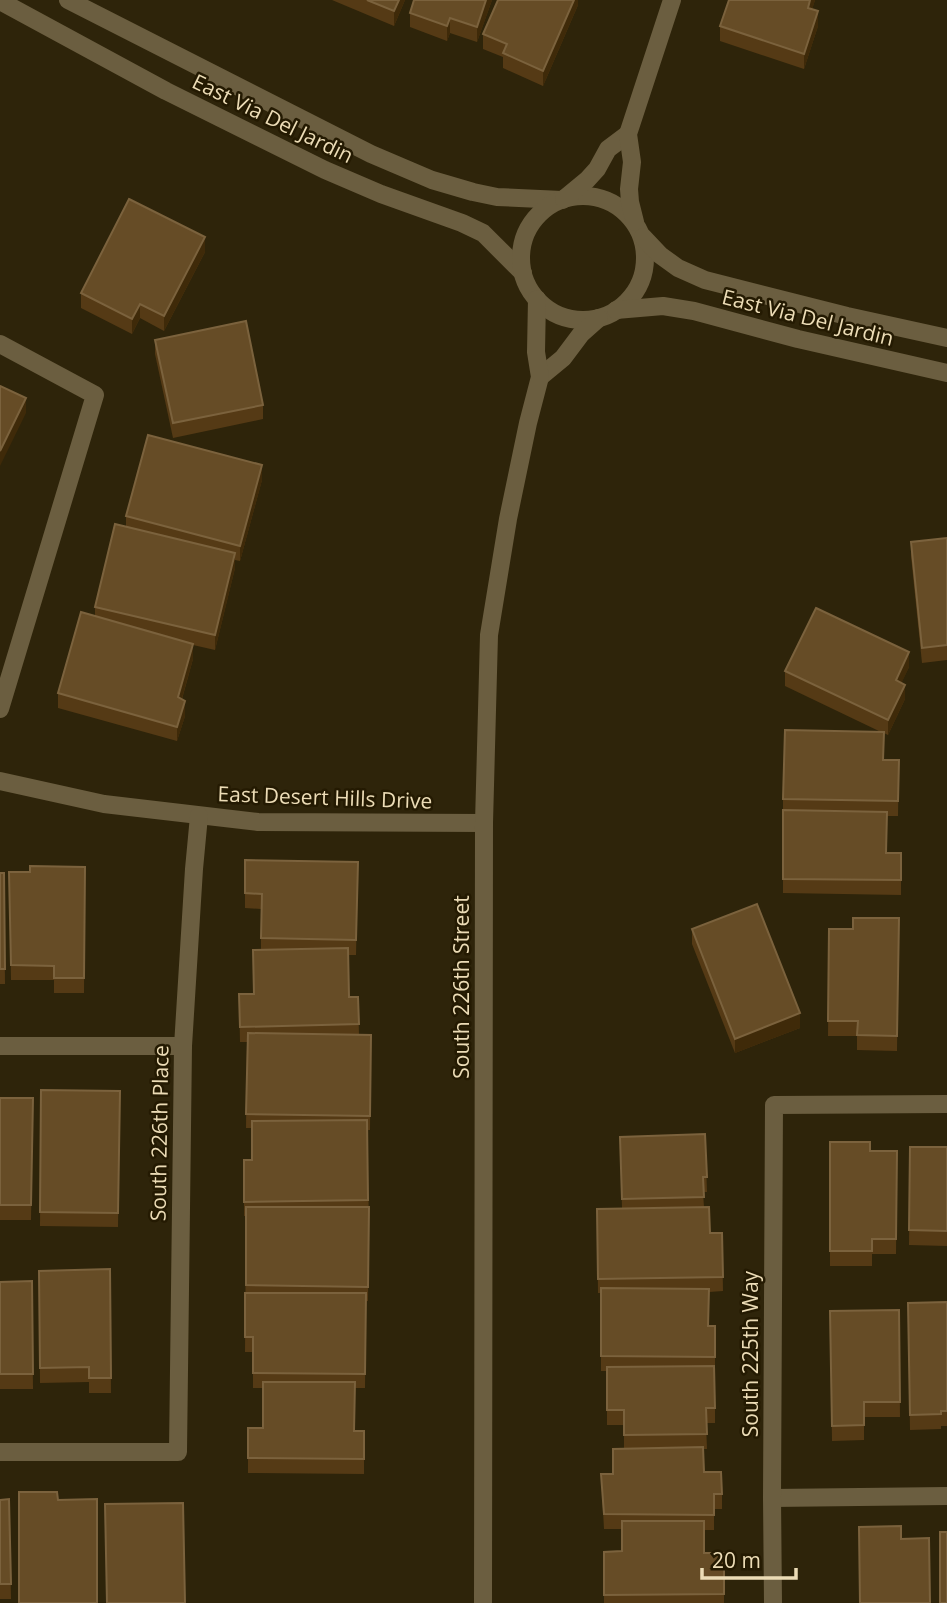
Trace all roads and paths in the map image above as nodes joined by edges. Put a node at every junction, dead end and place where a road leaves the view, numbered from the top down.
1 (68, 0) edge
2 (673, 0) edge
3 (0, 1) edge
4 (628, 134) junction
5 (563, 200) junction
6 (639, 231) junction
7 (523, 273) junction
8 (537, 299) junction
9 (616, 310) junction
10 (599, 318) junction
11 (947, 338) edge
12 (0, 344) edge
13 (947, 373) edge
14 (540, 377) junction
15 (0, 709) edge
16 (0, 781) edge
17 (199, 816) junction
18 (484, 823) junction
19 (0, 1046) edge
20 (183, 1046) junction
21 (947, 1104) edge
22 (0, 1452) edge
23 (947, 1496) edge
24 (772, 1498) junction
25 (483, 1603) edge
26 (773, 1603) edge

1 - 5 street, East Via Del Jardin
2 - 4 street
3 - 7 street, East Via Del Jardin
4 - 5 street
4 - 6 street
5 - 6 street
5 - 7 street
6 - 9 street
6 - 11 street, East Via Del Jardin
7 - 8 street
8 - 10 street
8 - 14 street, South 226th Street
9 - 10 street
9 - 13 street, East Via Del Jardin
10 - 14 street
12 - 15 street
14 - 18 street, South 226th Street
16 - 17 street, East Desert Hills Drive
17 - 18 street, East Desert Hills Drive
17 - 20 street, South 226th Place
18 - 25 street, South 226th Street
19 - 20 street
20 - 22 street, South 226th Place
21 - 24 street, South 225th Way
23 - 24 street
24 - 26 street, South 225th Way

